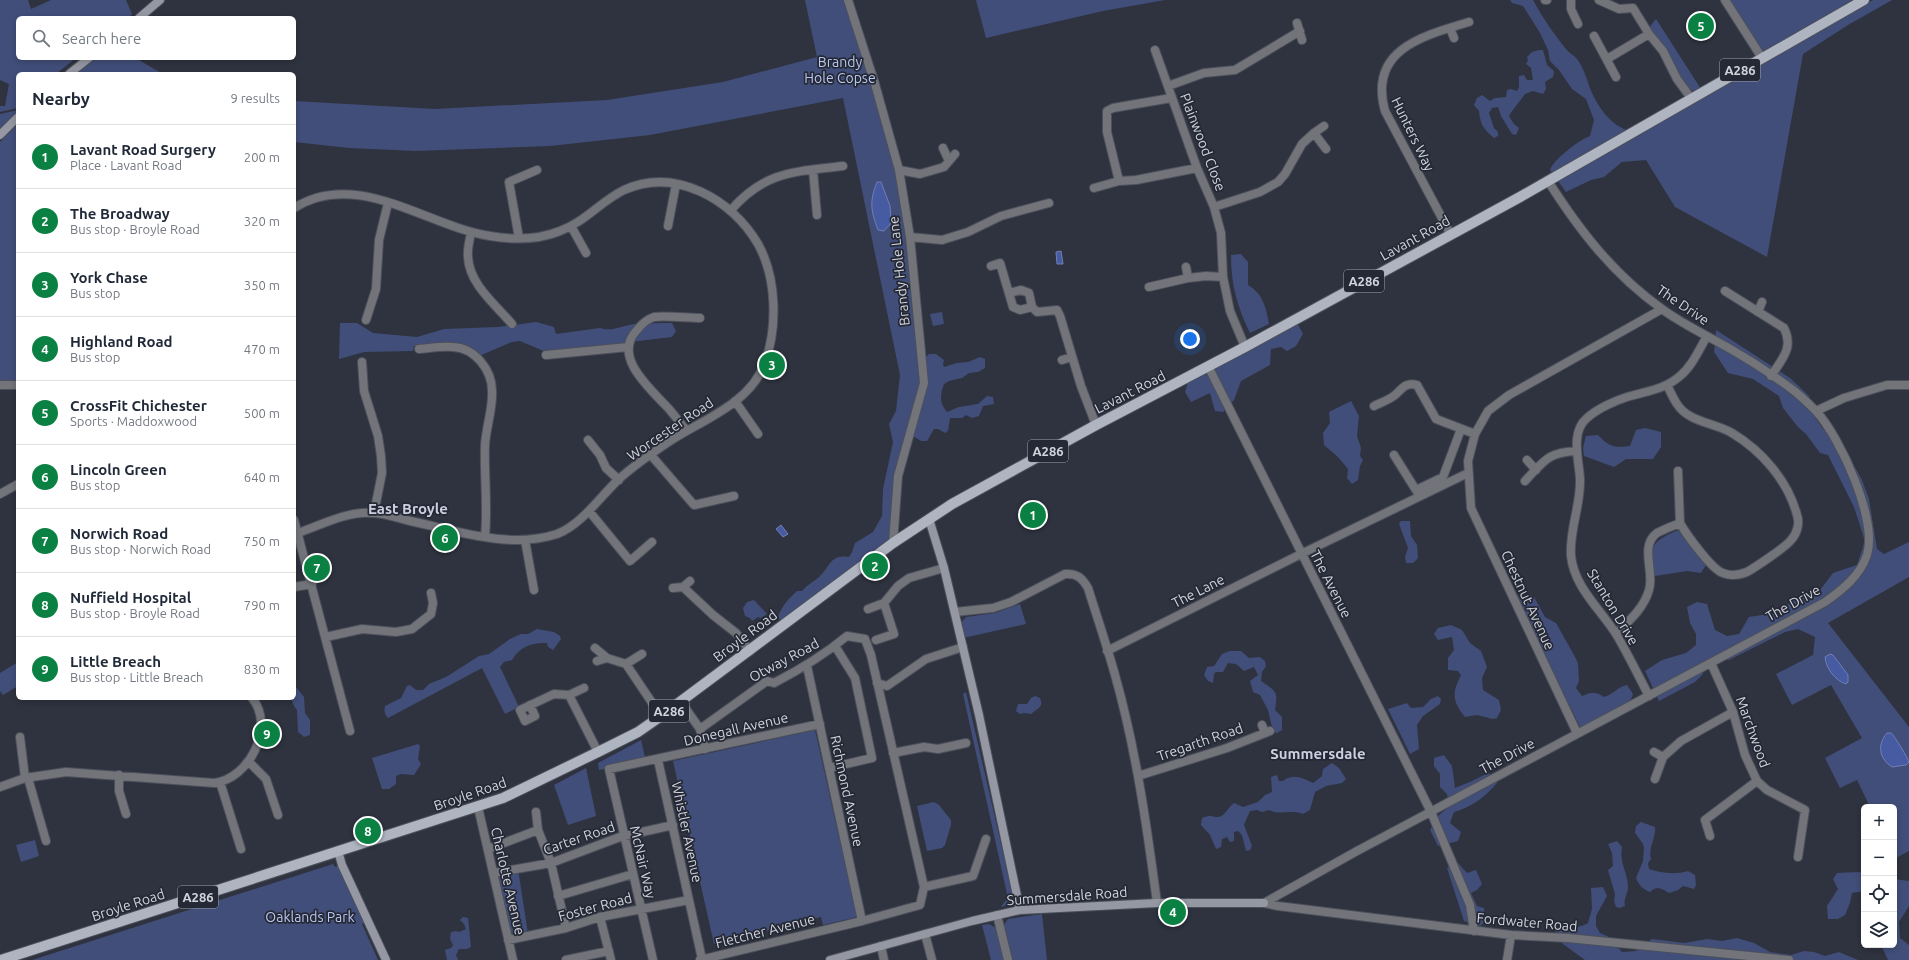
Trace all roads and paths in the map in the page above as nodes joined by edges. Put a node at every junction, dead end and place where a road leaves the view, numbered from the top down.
1 (160, 0) edge
2 (848, 0) edge
3 (1571, 0) edge
4 (1600, 0) edge
5 (1725, 0) edge
6 (1864, 0) edge
7 (141, 16) edge
8 (1469, 22) dead end
9 (1297, 23) dead end
10 (1578, 24) dead end
11 (1450, 28) junction
12 (1300, 31) junction
13 (1649, 34) junction
14 (1594, 36) dead end
15 (1454, 38) dead end
16 (1302, 40) dead end
17 (1155, 50) dead end
18 (1762, 58) junction
19 (1607, 59) junction
20 (86, 60) edge
21 (71, 72) edge
22 (1616, 77) dead end
23 (1168, 86) junction
24 (1171, 98) junction
25 (1691, 98) junction
26 (16, 119) edge
27 (1324, 126) dead end
28 (1314, 133) junction
29 (0, 135) edge
30 (943, 148) dead end
31 (1326, 149) dead end
32 (955, 154) dead end
33 (949, 161) junction
34 (843, 166) dead end
35 (1197, 168) junction
36 (537, 170) dead end
37 (813, 170) junction
38 (899, 170) junction
39 (1119, 181) junction
40 (1548, 181) junction
41 (676, 184) junction
42 (1094, 188) dead end
43 (388, 202) junction
44 (1048, 203) dead end
45 (296, 207) edge
46 (1214, 207) junction
47 (731, 210) junction
48 (817, 215) dead end
49 (571, 226) junction
50 (668, 226) dead end
51 (471, 232) junction
52 (1451, 235) junction
53 (910, 237) junction
54 (519, 238) junction
55 (586, 253) dead end
56 (991, 266) dead end
57 (1186, 267) dead end
58 (1188, 278) junction
59 (1223, 278) junction
60 (1149, 287) dead end
61 (1725, 291) dead end
62 (1009, 293) junction
63 (1762, 302) dead end
64 (1032, 307) junction
65 (1662, 310) junction
66 (1758, 312) junction
67 (700, 318) dead end
68 (366, 320) dead end
69 (512, 324) dead end
70 (1707, 336) junction
71 (628, 347) junction
72 (1245, 347) junction
73 (420, 349) dead end
74 (546, 355) dead end
75 (1072, 357) junction
76 (1062, 360) dead end
77 (362, 362) dead end
78 (1208, 366) junction
79 (1771, 376) junction
80 (16, 385) edge
81 (1667, 385) junction
82 (1909, 385) edge
83 (0, 386) edge
84 (735, 401) junction
85 (1374, 406) dead end
86 (1816, 411) junction
87 (1096, 425) junction
88 (1461, 429) junction
89 (686, 430) junction
90 (758, 434) dead end
91 (1475, 434) junction
92 (588, 440) dead end
93 (1577, 451) junction
94 (650, 454) junction
95 (1394, 455) dead end
96 (1527, 460) dead end
97 (1536, 470) junction
98 (1678, 471) dead end
99 (1468, 473) junction
100 (619, 480) junction
101 (1525, 481) dead end
102 (16, 485) edge
103 (1418, 493) junction
104 (0, 494) edge
105 (734, 496) dead end
106 (589, 511) junction
107 (374, 513) junction
108 (929, 519) junction
109 (1680, 523) junction
110 (296, 526) edge
111 (298, 533) junction
112 (484, 537) junction
113 (525, 540) junction
114 (652, 542) dead end
115 (893, 543) junction
116 (1301, 554) junction
117 (944, 568) junction
118 (690, 581) dead end
119 (312, 584) junction
120 (683, 587) junction
121 (296, 588) edge
122 (673, 588) dead end
123 (534, 590) dead end
124 (431, 593) dead end
125 (884, 603) junction
126 (868, 609) dead end
127 (955, 612) junction
128 (1616, 634) junction
129 (326, 637) junction
130 (876, 640) dead end
131 (835, 646) junction
132 (963, 647) junction
133 (596, 648) dead end
134 (750, 651) junction
135 (1107, 651) junction
136 (642, 654) dead end
137 (607, 658) junction
138 (597, 661) dead end
139 (1711, 663) junction
140 (626, 664) junction
141 (807, 666) junction
142 (878, 683) junction
143 (584, 688) dead end
144 (569, 695) junction
145 (1649, 696) junction
146 (253, 700) edge
147 (681, 702) junction
148 (530, 705) dead end
149 (1733, 712) junction
150 (661, 716) junction
151 (820, 724) junction
152 (700, 729) junction
153 (1266, 730) dead end
154 (350, 731) dead end
155 (1577, 733) junction
156 (20, 737) dead end
157 (966, 742) dead end
158 (705, 750) junction
159 (598, 752) junction
160 (1654, 752) dead end
161 (893, 754) junction
162 (1663, 757) junction
163 (658, 760) junction
164 (249, 762) junction
165 (829, 768) junction
166 (118, 775) junction
167 (1138, 776) junction
168 (27, 778) junction
169 (1655, 779) dead end
170 (1757, 781) junction
171 (220, 782) junction
172 (0, 787) edge
173 (478, 807) junction
174 (536, 812) dead end
175 (1431, 812) junction
176 (126, 814) dead end
177 (278, 815) dead end
178 (672, 825) junction
179 (538, 830) junction
180 (624, 836) junction
181 (1710, 836) dead end
182 (986, 839) dead end
183 (46, 841) dead end
184 (241, 849) dead end
185 (488, 849) junction
186 (338, 851) junction
187 (1798, 857) dead end
188 (551, 863) junction
189 (494, 873) junction
190 (633, 874) junction
191 (924, 887) junction
192 (558, 896) junction
193 (689, 900) junction
194 (1157, 903) junction
195 (1264, 903) junction
196 (640, 908) junction
197 (1020, 910) junction
198 (997, 915) junction
199 (600, 918) junction
200 (862, 921) junction
201 (566, 928) junction
202 (1474, 931) junction
203 (925, 934) junction
204 (1511, 935) junction
205 (508, 940) junction
206 (881, 946) junction
207 (609, 951) junction
208 (1, 960) edge
209 (386, 960) edge
210 (513, 960) edge
211 (566, 960) edge
212 (611, 960) edge
213 (653, 960) edge
214 (701, 960) edge
215 (830, 960) edge
216 (884, 960) edge
217 (932, 960) edge
218 (1008, 960) edge
219 (1508, 960) edge
220 (1789, 960) edge

1 - 7 street
2 - 38 street, Brandy Hole Lane
3 - 10 street
4 - 13 street
5 - 18 street
6 - 18 main road, Lavant Road / A286
8 - 11 street, Hunters Way
9 - 12 street
11 - 15 street
11 - 52 street, Hunters Way
12 - 16 street
12 - 23 street, Plainwood Close
13 - 19 street
13 - 25 street
14 - 19 street
17 - 23 street, Plainwood Close
18 - 25 main road, Lavant Road / A286
19 - 22 street
20 - 21 street
23 - 24 street, Plainwood Close
24 - 35 street, Plainwood Close
24 - 39 street
25 - 40 main road, Lavant Road / A286
26 - 29 street
27 - 28 street, Plainwood Close
28 - 31 street
28 - 46 street, Plainwood Close
30 - 33 street
32 - 33 street
33 - 38 street
34 - 37 street
35 - 39 street
35 - 46 street, Plainwood Close
36 - 54 street
37 - 47 street
37 - 48 street
38 - 53 street, Brandy Hole Lane
39 - 42 street
40 - 52 main road, Lavant Road / A286
40 - 65 street, The Drive
41 - 47 street, Worcester Road
41 - 49 street, Worcester Road
41 - 50 street
43 - 45 street, Worcester Road
43 - 51 street, Worcester Road
43 - 68 street
44 - 53 street
46 - 59 street, Plainwood Close
47 - 84 street, Worcester Road
49 - 54 street, Worcester Road
49 - 55 street
51 - 54 street, Worcester Road
51 - 69 street
52 - 72 main road, Lavant Road / A286
53 - 115 street, Brandy Hole Lane
56 - 62 street
57 - 58 street
58 - 59 street
58 - 60 street
59 - 72 street, Plainwood Close
61 - 66 street
62 - 64 street
62 - 64 street
63 - 66 street
64 - 75 street
65 - 70 street, The Drive
65 - 91 street, Chestnut Avenue
66 - 79 street
67 - 71 street
70 - 79 street, The Drive
70 - 81 street, Stanton Drive
71 - 74 street
71 - 89 street
72 - 78 main road, Lavant Road / A286
73 - 112 street
75 - 76 street
75 - 87 street
77 - 107 street
78 - 87 main road, Lavant Road / A286
78 - 116 street, The Avenue
79 - 86 street, The Drive
80 - 83 street
81 - 93 street, Stanton Drive
81 - 109 street
82 - 86 street
84 - 89 street, Worcester Road
84 - 90 street
85 - 88 street
86 - 139 street, The Drive
87 - 108 main road, Lavant Road / A286
88 - 91 street
88 - 103 street
89 - 94 street, Worcester Road
91 - 99 street, Chestnut Avenue
92 - 100 street
93 - 97 street
93 - 128 street, Stanton Drive
94 - 100 street, Worcester Road
94 - 105 street
95 - 103 street
96 - 97 street
97 - 101 street
98 - 109 street
99 - 103 street
99 - 155 street, Chestnut Avenue
100 - 106 street, Worcester Road
102 - 104 street
103 - 116 street
106 - 113 street, Worcester Road
106 - 114 street
107 - 111 street, Worcester Road
107 - 112 street, Worcester Road
108 - 115 main road, Lavant Road / A286
108 - 117 street
109 - 128 street
110 - 111 street
111 - 119 street
112 - 113 street, Worcester Road
113 - 123 street
115 - 134 main road, Broyle Road / A286
116 - 135 street, The Lane
116 - 175 street, The Avenue
117 - 125 street
117 - 127 street
118 - 120 street
119 - 121 street
119 - 129 street
120 - 122 street
120 - 134 street
124 - 129 street
125 - 126 street
125 - 130 street
127 - 132 street
127 - 135 street
128 - 145 street, Stanton Drive
129 - 154 street
131 - 141 street, Otway Road
131 - 142 street, Otway Road
131 - 165 street
132 - 142 street
132 - 197 street
133 - 137 street
134 - 147 main road, Broyle Road / A286
135 - 167 street
136 - 140 street
137 - 138 street
137 - 140 street
139 - 145 street, The Drive
139 - 149 street, Marchwood
140 - 150 street
141 - 151 street, Richmond Avenue
141 - 152 street, Otway Road
142 - 161 street, Otway Road
143 - 144 street
144 - 148 street
144 - 159 street
145 - 155 street, The Drive
146 - 164 street
147 - 150 main road, Broyle Road / A286
147 - 152 street
149 - 162 street
149 - 170 street, Marchwood
150 - 159 main road, Broyle Road / A286
151 - 158 street, Donegall Avenue
151 - 165 street, Richmond Avenue
152 - 158 street
153 - 167 street, Tregarth Road
155 - 175 street, The Drive
156 - 168 street
157 - 161 street
158 - 163 street, Donegall Avenue
159 - 173 main road, Broyle Road / A286
160 - 162 street
161 - 191 street, Otway Road
162 - 169 street
163 - 178 street, Whistler Avenue
163 - 180 street, McNair Way
164 - 171 street
164 - 177 street
165 - 200 street, Richmond Avenue
166 - 168 street
166 - 171 street
166 - 176 street
167 - 194 street
168 - 172 street
168 - 183 street
170 - 181 street
170 - 187 street, Marchwood
171 - 184 street
173 - 185 street, Charlotte Avenue
173 - 186 main road, Broyle Road / A286
174 - 179 street
175 - 195 street, The Drive
175 - 202 street, The Avenue
178 - 180 street, Carter Road
178 - 193 street, Whistler Avenue
179 - 185 street
179 - 188 street
180 - 188 street, Carter Road
180 - 190 street, McNair Way
182 - 191 street
185 - 189 street, Charlotte Avenue
186 - 208 main road, Broyle Road / A286
186 - 209 street
188 - 189 street, Carter Road
188 - 192 street
189 - 205 street, Charlotte Avenue
190 - 192 street
190 - 196 street, McNair Way
191 - 200 street, Fletcher Avenue
192 - 201 street
193 - 196 street, Foster Road
193 - 214 street, Whistler Avenue
194 - 195 street, Summersdale Road
194 - 197 street, Summersdale Road
195 - 202 street, Fordwater Road
196 - 199 street, Foster Road
196 - 213 street, McNair Way
197 - 198 street, Summersdale Road
198 - 203 street, Summersdale Road
198 - 218 street
199 - 201 street, Foster Road
199 - 207 street
200 - 214 street, Fletcher Avenue
201 - 205 street, Foster Road
202 - 204 street, Fordwater Road
203 - 206 street, Summersdale Road
203 - 217 street
204 - 219 street
204 - 220 street, Fordwater Road
205 - 210 street, Charlotte Avenue
206 - 215 street, Summersdale Road
206 - 216 street
207 - 211 street
207 - 212 street

